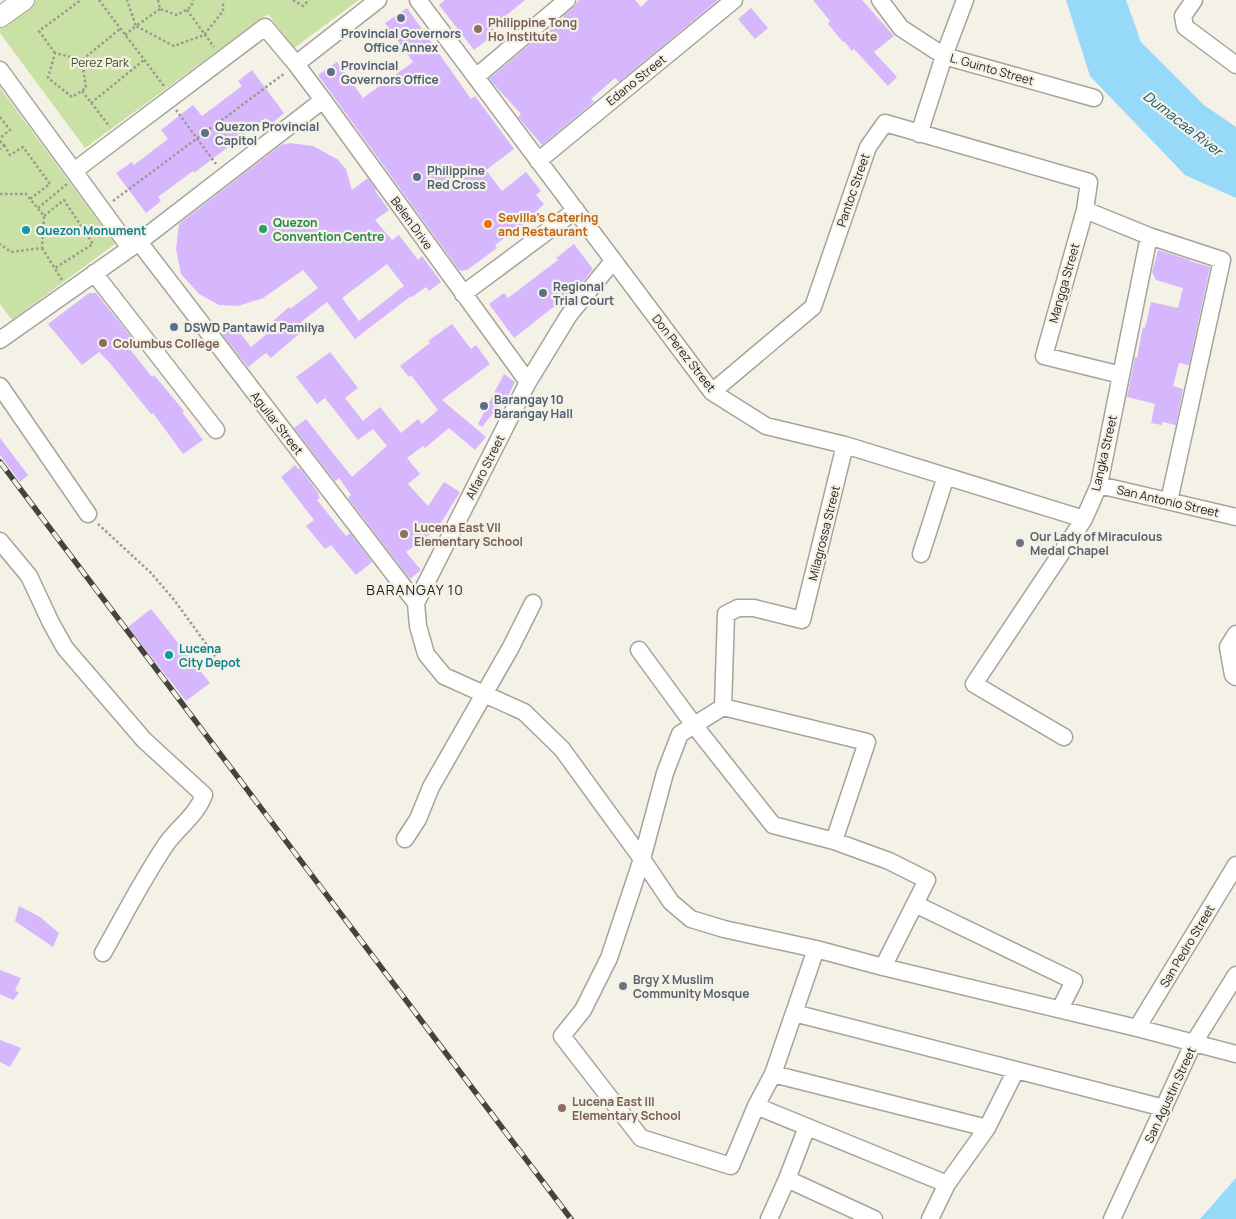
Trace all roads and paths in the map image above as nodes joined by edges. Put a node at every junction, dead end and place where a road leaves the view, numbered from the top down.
1 (24, 0) edge
2 (81, 0) edge
3 (98, 0) edge
4 (127, 0) edge
5 (158, 0) edge
6 (193, 0) edge
7 (292, 0) edge
8 (309, 0) edge
9 (378, 0) edge
10 (418, 0) edge
11 (567, 0) edge
12 (734, 0) edge
13 (880, 0) edge
14 (965, 0) edge
15 (1194, 0) edge
16 (223, 1) edge
17 (160, 9) junction
18 (187, 10) junction
19 (0, 17) edge
20 (136, 26) junction
21 (120, 30) junction
22 (125, 35) junction
23 (204, 35) junction
24 (56, 53) junction
25 (944, 56) junction
26 (223, 58) junction
27 (82, 60) junction
28 (144, 60) junction
29 (296, 64) junction
30 (1236, 64) edge
31 (0, 70) edge
32 (476, 76) junction
33 (82, 91) junction
34 (1094, 98) dead end
35 (323, 100) junction
36 (173, 101) junction
37 (91, 103) junction
38 (0, 117) edge
39 (919, 134) junction
40 (118, 138) junction
41 (197, 138) junction
42 (0, 140) edge
43 (4, 145) junction
44 (0, 149) edge
45 (538, 161) junction
46 (220, 169) dead end
47 (73, 176) junction
48 (0, 194) edge
49 (30, 199) junction
50 (38, 208) junction
51 (102, 209) junction
52 (576, 210) junction
53 (1085, 210) junction
54 (44, 216) junction
55 (1149, 236) junction
56 (0, 244) edge
57 (134, 245) junction
58 (42, 248) junction
59 (613, 261) junction
60 (55, 268) junction
61 (94, 273) junction
62 (69, 290) junction
63 (463, 294) junction
64 (0, 340) edge
65 (1121, 375) junction
66 (528, 382) junction
67 (0, 386) edge
68 (712, 392) junction
69 (216, 430) dead end
70 (845, 445) junction
71 (946, 476) junction
72 (1099, 485) junction
73 (1169, 501) junction
74 (88, 514) joint
75 (1236, 517) edge
76 (1084, 518) junction
77 (0, 541) edge
78 (921, 554) dead end
79 (533, 603) dead end
80 (416, 604) junction
81 (1236, 634) edge
82 (639, 650) dead end
83 (220, 663) dead end
84 (1234, 676) edge
85 (483, 694) junction
86 (723, 707) junction
87 (694, 725) junction
88 (1064, 737) dead end
89 (405, 839) dead end
90 (834, 841) junction
91 (642, 859) junction
92 (1236, 865) edge
93 (915, 904) junction
94 (816, 949) junction
95 (103, 953) dead end
96 (883, 968) junction
97 (1236, 975) edge
98 (1060, 1009) junction
99 (794, 1013) junction
100 (1137, 1028) junction
101 (1194, 1044) junction
102 (1236, 1054) edge
103 (1016, 1070) junction
104 (773, 1074) junction
105 (756, 1106) junction
106 (1164, 1108) junction
107 (807, 1127) junction
108 (988, 1128) junction
109 (787, 1179) junction
110 (947, 1184) junction
111 (769, 1219) edge
112 (874, 1219) edge
113 (930, 1219) edge
114 (1112, 1219) edge

1 - 19 main road
2 - 24 path
3 - 21 path
4 - 20 path
5 - 17 path
6 - 18 path
7 - 8 path
9 - 29 street
10 - 32 street, Don Perez Street
11 - 32 street
12 - 45 street, Edano Street
13 - 25 street, L. Guinto Street
14 - 25 street
15 - 30 street
16 - 23 path
17 - 18 path
17 - 20 path
18 - 23 path
20 - 22 path
20 - 23 path
21 - 22 path
21 - 27 path
22 - 28 path
23 - 26 path
24 - 27 path
24 - 33 path
25 - 34 street, L. Guinto Street
25 - 39 street
26 - 29 street, Belen Drive
26 - 36 street
27 - 33 path
28 - 36 path
28 - 37 path
29 - 35 street, Belen Drive
29 - 41 path
31 - 47 street, Aguilar Street
32 - 45 street, Don Perez Street
33 - 37 path
35 - 57 street
35 - 63 street, Belen Drive
36 - 40 street
36 - 41 path
37 - 40 path
38 - 42 path
39 - 53 street, Pantoc Street
39 - 68 street, Pantoc Street
40 - 47 street
41 - 46 path
41 - 51 path
42 - 43 path
43 - 44 path
43 - 49 path
45 - 52 street, Don Perez Street
47 - 50 path
47 - 51 street, Aguilar Street
48 - 49 path
49 - 50 path
50 - 54 path
51 - 57 street, Aguilar Street
52 - 59 street, Don Perez Street
52 - 63 street
53 - 55 street
53 - 65 street, Mangga Street
54 - 58 path
54 - 60 path
55 - 65 street, Langka Street
55 - 73 street
56 - 58 path
57 - 61 street
57 - 80 street, Aguilar Street
58 - 60 path
59 - 66 street, Alfaro Street
59 - 68 street, Don Perez Street
60 - 62 path
61 - 62 street
61 - 69 street
62 - 64 street
63 - 66 street, Belen Drive
65 - 72 street, Langka Street
66 - 80 street, Alfaro Street
67 - 74 street
68 - 70 street, Don Perez Street
70 - 71 street, Don Perez Street
70 - 86 street, Milagrossa Street
71 - 76 street, Don Perez Street
71 - 78 street
72 - 73 street, San Antonio Street
72 - 76 street, Langka Street
73 - 75 street, San Antonio Street
74 - 83 path
76 - 88 street, Langka Street
77 - 95 street
79 - 85 street
80 - 85 street
81 - 84 street
82 - 87 street
85 - 89 street
85 - 91 street
86 - 87 street
86 - 90 street
87 - 90 street
87 - 91 street
90 - 93 street
91 - 94 street
91 - 105 street
92 - 100 street, San Pedro Street
93 - 96 street
93 - 98 street
94 - 96 street
94 - 99 street
96 - 98 street
97 - 101 street, San Agustin Street
98 - 100 street
99 - 103 street
99 - 104 street
100 - 101 street
101 - 102 street
101 - 106 street, San Agustin Street
103 - 106 street
103 - 108 street
104 - 105 street
104 - 108 street
105 - 107 street
106 - 114 street, San Agustin Street
107 - 109 street
107 - 110 street
108 - 110 street
109 - 111 street
109 - 112 street
110 - 113 street

